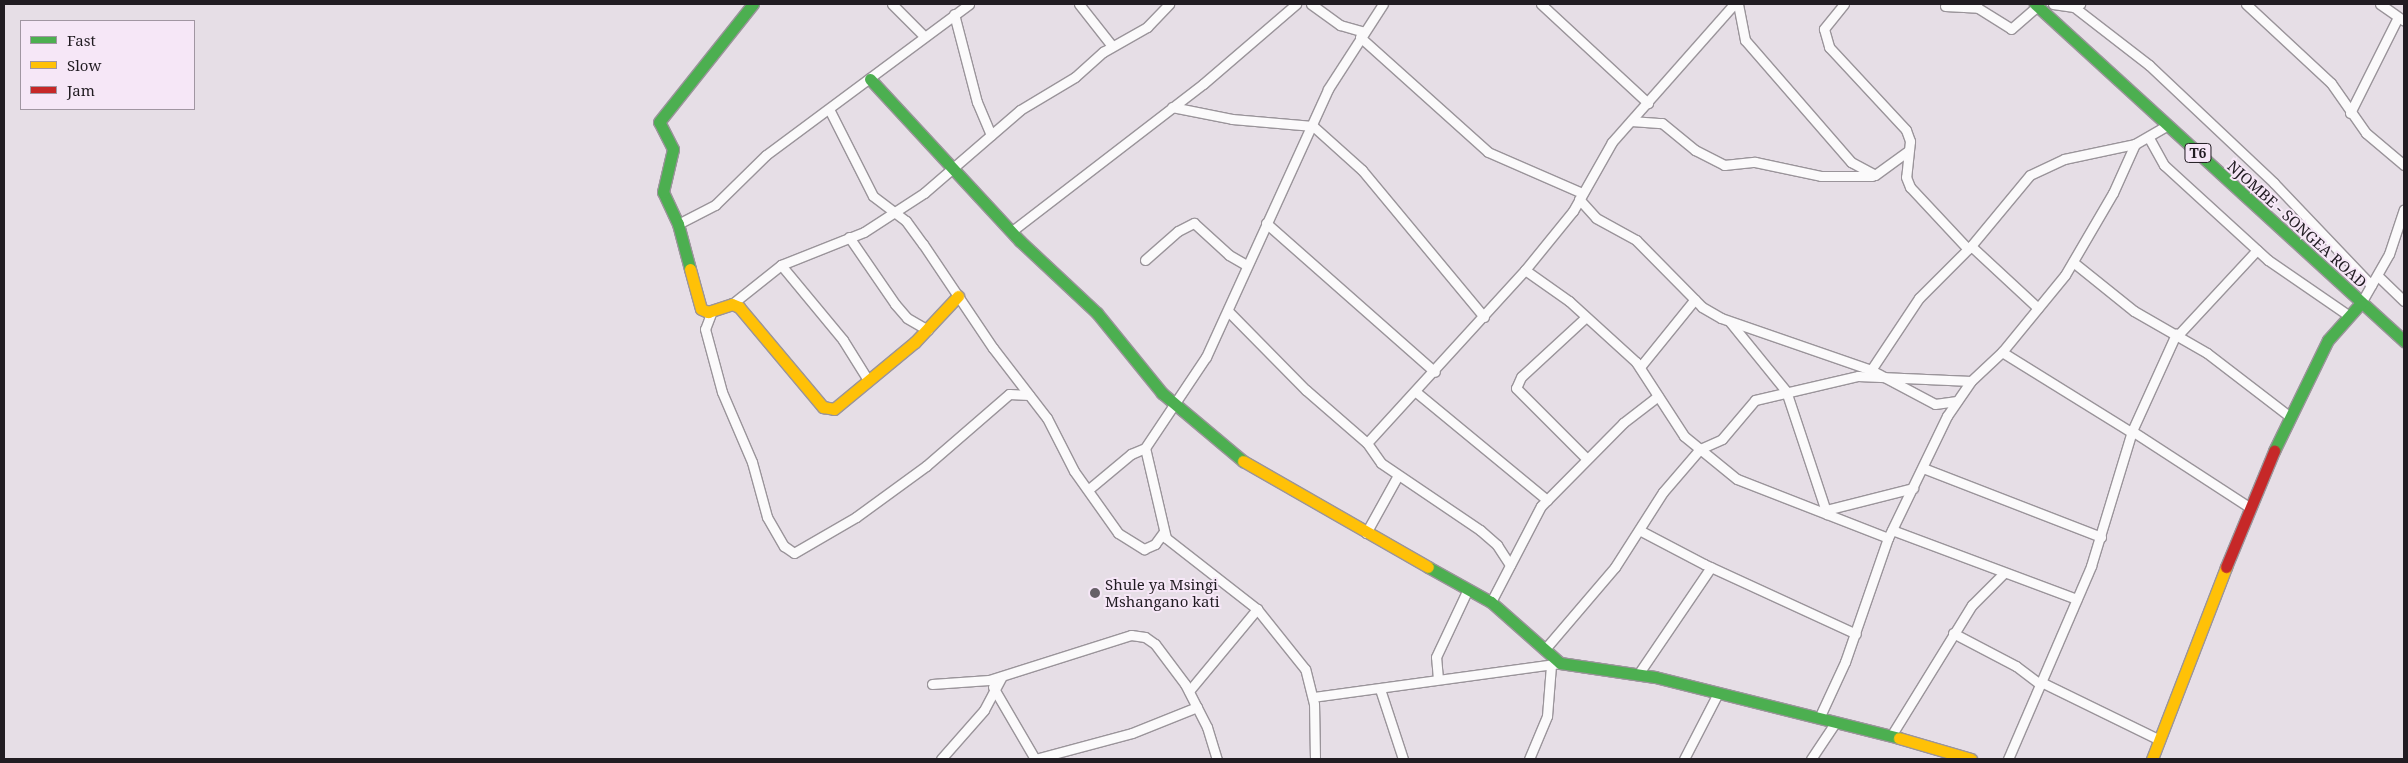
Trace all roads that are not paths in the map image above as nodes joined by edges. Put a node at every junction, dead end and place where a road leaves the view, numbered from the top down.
1 (753, 4) edge
2 (892, 4) edge
3 (970, 4) edge
4 (1079, 4) edge
5 (1169, 4) edge
6 (1296, 4) edge
7 (1311, 4) edge
8 (1383, 4) edge
9 (1540, 4) edge
10 (1736, 4) edge
11 (1844, 4) edge
12 (2035, 4) edge
13 (2040, 4) edge
14 (2053, 4) edge
15 (2246, 4) edge
16 (2380, 4) edge
17 (2072, 5) edge
18 (1945, 6) dead end
19 (954, 14) junction
20 (2401, 19) edge
21 (1362, 34) junction
22 (924, 36) junction
23 (1112, 46) junction
24 (870, 79) junction
25 (1648, 103) junction
26 (1172, 107) junction
27 (829, 110) junction
28 (2350, 113) junction
29 (1631, 121) junction
30 (2168, 125) junction
31 (1313, 126) junction
32 (991, 135) junction
33 (2148, 138) junction
34 (2135, 144) junction
35 (1908, 151) junction
36 (2404, 165) edge
37 (956, 168) junction
38 (1875, 176) junction
39 (1580, 196) junction
40 (2404, 209) edge
41 (894, 212) junction
42 (1266, 223) junction
43 (678, 224) junction
44 (1012, 231) junction
45 (849, 237) junction
46 (1970, 247) junction
47 (2257, 250) junction
48 (1146, 260) dead end
49 (2073, 262) junction
50 (781, 265) junction
51 (1246, 265) junction
52 (1525, 270) junction
53 (2378, 276) junction
54 (2372, 285) junction
55 (958, 296) junction
56 (1695, 299) junction
57 (2404, 301) edge
58 (2361, 303) junction
59 (732, 304) junction
60 (2038, 308) junction
61 (712, 312) junction
62 (1228, 312) junction
63 (2348, 315) junction
64 (1484, 316) junction
65 (1586, 316) junction
66 (1730, 322) junction
67 (928, 330) junction
68 (2177, 335) junction
69 (2404, 341) edge
70 (2002, 352) junction
71 (1640, 367) junction
72 (1871, 370) junction
73 (1435, 372) junction
74 (1880, 377) junction
75 (868, 380) junction
76 (1971, 381) junction
77 (1786, 391) junction
78 (1416, 392) junction
79 (1029, 395) junction
80 (1658, 396) junction
81 (1957, 402) junction
82 (1176, 405) junction
83 (2289, 416) junction
84 (2132, 431) junction
85 (1367, 443) junction
86 (1144, 448) junction
87 (1700, 449) junction
88 (1587, 459) junction
89 (1923, 468) junction
90 (1397, 477) junction
91 (1913, 488) junction
92 (1089, 489) junction
93 (1547, 500) junction
94 (2249, 508) junction
95 (1826, 512) junction
96 (1641, 530) junction
97 (1163, 533) junction
98 (1366, 533) junction
99 (1890, 534) junction
100 (2101, 537) junction
101 (1510, 565) junction
102 (1711, 567) junction
103 (2004, 573) junction
104 (1468, 589) junction
105 (2076, 599) junction
106 (1491, 602) junction
107 (1257, 609) junction
108 (1953, 633) junction
109 (1856, 634) junction
110 (1546, 649) junction
111 (1556, 664) junction
112 (1639, 673) junction
113 (1002, 676) junction
114 (1438, 679) junction
115 (989, 680) junction
116 (2041, 683) junction
117 (932, 684) dead end
118 (1380, 689) junction
119 (995, 691) junction
120 (1189, 691) junction
121 (1717, 695) junction
122 (1312, 697) junction
123 (1197, 707) junction
124 (1820, 716) junction
125 (1835, 722) junction
126 (1891, 736) junction
127 (2160, 740) junction
128 (941, 759) edge
129 (1035, 759) edge
130 (1217, 759) edge
131 (1315, 759) edge
132 (1403, 759) edge
133 (1529, 759) edge
134 (1684, 759) edge
135 (1811, 759) edge
136 (1971, 759) edge
137 (2008, 759) edge
138 (2152, 759) edge

1 - 43 main road
2 - 22 street
3 - 19 street
4 - 23 street
5 - 23 street
6 - 26 street
7 - 21 street
8 - 21 street
9 - 25 street
10 - 25 street
10 - 38 street
11 - 35 street
12 - 13 street
12 - 18 street
12 - 30 main road, NJOMBE - SONGEA ROAD / T6
14 - 17 street
15 - 28 street
16 - 20 street
17 - 54 street
19 - 22 street
19 - 32 street
20 - 28 street
21 - 31 street
21 - 39 street
22 - 24 street
23 - 32 street
24 - 27 street
24 - 37 main road
25 - 29 street
26 - 31 street
26 - 44 street
27 - 41 street
27 - 43 street
28 - 36 street
29 - 38 street
29 - 39 street
30 - 33 street
30 - 58 main road, NJOMBE - SONGEA ROAD / T6
31 - 42 street
31 - 64 street
32 - 37 street
33 - 34 street
33 - 47 street
34 - 46 street
34 - 49 street
35 - 38 street
35 - 46 street
37 - 41 street
37 - 44 main road
39 - 52 street
39 - 56 street
40 - 53 street
41 - 45 street
41 - 55 street
42 - 51 street
42 - 73 street
43 - 61 main road
44 - 82 main road
45 - 50 street
45 - 67 street
46 - 60 street
46 - 72 street
47 - 63 street
47 - 68 street
48 - 51 street
49 - 60 street
49 - 68 street
50 - 59 street
50 - 75 street
51 - 62 street
52 - 64 street
52 - 65 street
53 - 54 street
53 - 57 street
54 - 58 street
55 - 67 main road
55 - 79 street
56 - 66 street
56 - 71 street
58 - 63 main road
58 - 69 main road, T6
59 - 61 main road
59 - 75 main road
60 - 70 street
61 - 79 street
62 - 82 street
62 - 85 street
63 - 83 main road
64 - 73 street
65 - 71 street
65 - 88 street
66 - 72 street
66 - 77 street
67 - 75 main road
68 - 83 street
68 - 84 street
70 - 76 street
70 - 84 street
71 - 80 street
72 - 74 street
73 - 78 street
74 - 76 street
74 - 77 street
74 - 81 street
76 - 81 street
77 - 87 street
77 - 95 street
78 - 85 street
78 - 93 street
79 - 92 street
80 - 87 street
80 - 88 street
81 - 89 street
82 - 86 street
82 - 98 main road
83 - 94 main road
84 - 94 street
84 - 100 street
85 - 90 street
86 - 92 street
86 - 97 street
87 - 95 street
87 - 96 street
88 - 93 street
89 - 91 street
89 - 100 street
90 - 98 street
90 - 101 street
91 - 95 street
91 - 99 street
92 - 97 street
93 - 101 street
94 - 127 main road
95 - 99 street
96 - 102 street
96 - 110 street
97 - 107 street
98 - 104 main road
99 - 103 street
99 - 109 street
100 - 105 street
101 - 106 street
102 - 109 street
102 - 112 street
103 - 105 street
103 - 108 street
104 - 106 main road
104 - 114 street
105 - 116 street
106 - 110 main road
107 - 120 street
107 - 122 street
108 - 116 street
108 - 126 street
109 - 124 street
110 - 111 main road
111 - 112 main road
111 - 114 street
111 - 133 street
112 - 121 main road
113 - 115 street
113 - 119 street
113 - 120 street
114 - 118 street
115 - 117 street
115 - 119 street
116 - 127 street
116 - 137 street
118 - 122 street
118 - 132 street
119 - 128 street
119 - 129 street
120 - 123 street
121 - 124 main road
121 - 134 street
122 - 131 street
123 - 129 street
123 - 130 street
124 - 125 main road
125 - 126 main road
125 - 135 street
126 - 136 main road
127 - 138 main road

